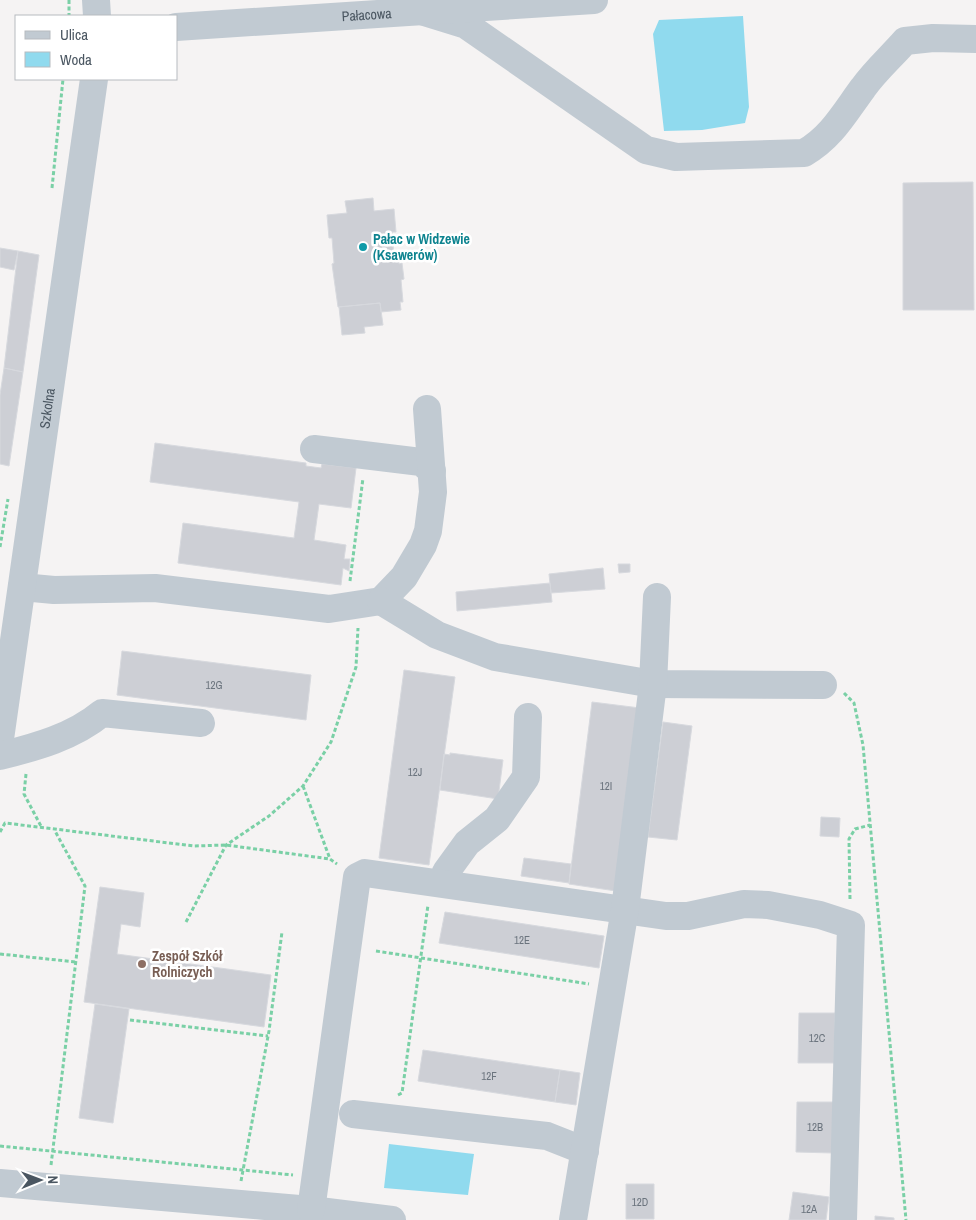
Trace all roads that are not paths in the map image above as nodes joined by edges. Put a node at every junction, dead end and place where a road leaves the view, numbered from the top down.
1 (96, 0) edge
2 (594, 0) edge
3 (557, 1) edge
4 (407, 9) edge
5 (97, 15) edge
6 (178, 27) edge
7 (976, 39) edge
8 (94, 80) edge
9 (427, 409) dead end
10 (314, 449) dead end
11 (432, 471) junction
12 (22, 587) junction
13 (657, 597) dead end
14 (381, 600) junction
15 (653, 684) junction
16 (824, 685) road end
17 (528, 718) dead end
18 (201, 723) dead end
19 (0, 739) edge
20 (0, 756) edge
21 (439, 877) junction
22 (626, 909) junction
23 (363, 1116) road end
24 (585, 1151) junction
25 (0, 1183) edge
26 (311, 1210) junction
27 (392, 1220) edge
28 (573, 1220) edge
29 (843, 1220) edge

1 - 5 street
2 - 3 street, Pałacowa
3 - 4 street, Pałacowa
4 - 6 street, Pałacowa
4 - 7 street
8 - 12 street, Szkolna
9 - 11 street
10 - 11 street
11 - 14 street
12 - 14 street
12 - 19 street, Szkolna
13 - 15 street
14 - 15 street
15 - 16 street
15 - 22 street
17 - 21 street
18 - 20 street
21 - 22 street
21 - 26 street
22 - 24 street
22 - 29 street
23 - 24 street
24 - 28 street
25 - 26 street
26 - 27 street

